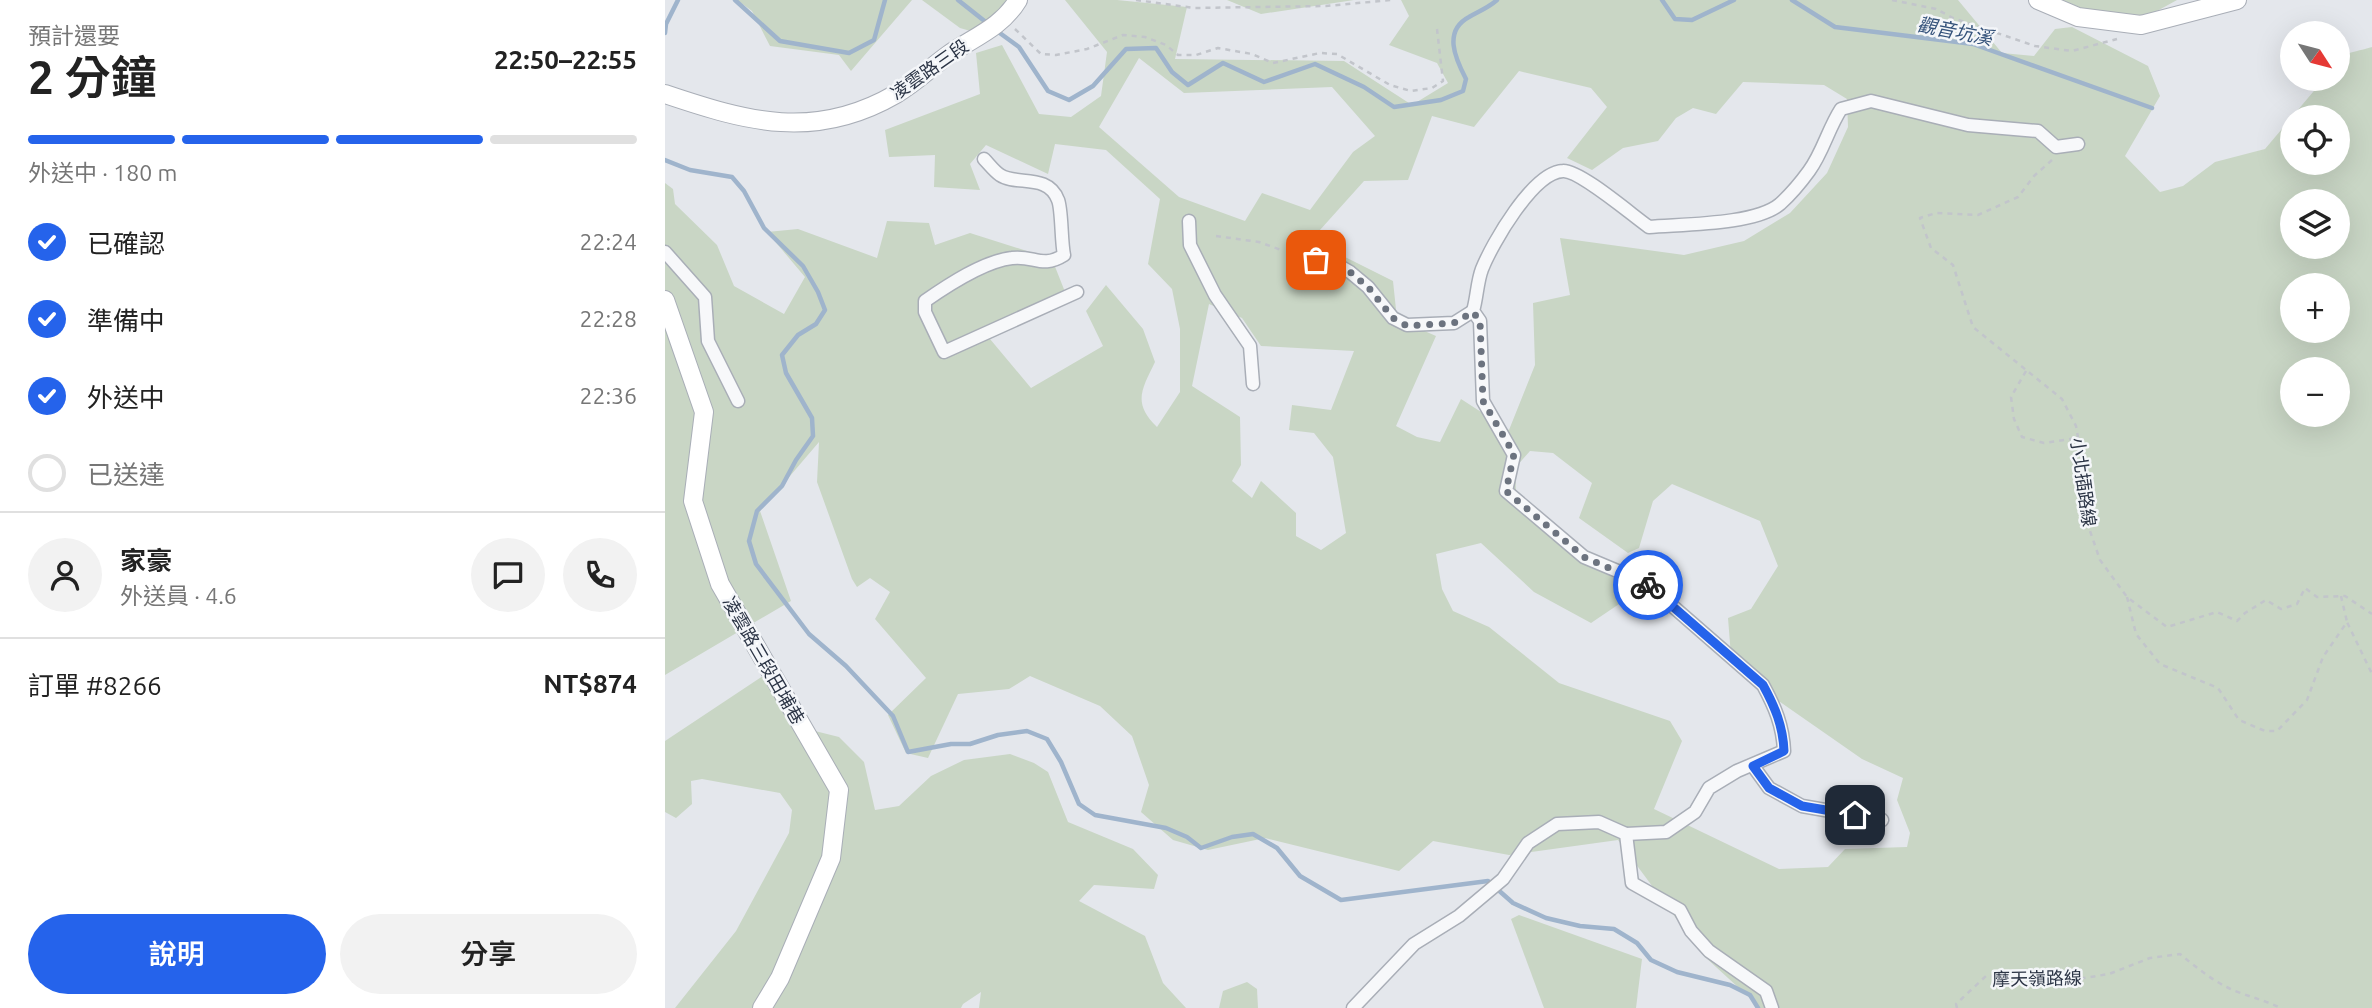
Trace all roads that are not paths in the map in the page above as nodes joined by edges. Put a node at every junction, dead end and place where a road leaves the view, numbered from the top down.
1 (1018, 0) edge
2 (2038, 0) edge
3 (2237, 0) edge
4 (665, 94) edge
5 (2078, 144) dead end
6 (984, 159) dead end
7 (1189, 221) dead end
8 (665, 252) edge
9 (1296, 256) road end
10 (1077, 292) dead end
11 (665, 300) edge
12 (1473, 312) junction
13 (1253, 384) dead end
14 (738, 401) dead end
15 (1753, 766) junction
16 (1882, 820) dead end
17 (1626, 834) junction
18 (762, 1008) edge
19 (1353, 1008) edge
20 (1772, 1008) edge

1 - 4 street, 凌雲路三段
2 - 3 street
5 - 12 street
6 - 10 street
7 - 13 street
8 - 14 street
9 - 12 street
11 - 18 street, 凌雲路三段田埔巷
12 - 15 street
15 - 16 street
15 - 17 street
17 - 19 street
17 - 20 street

